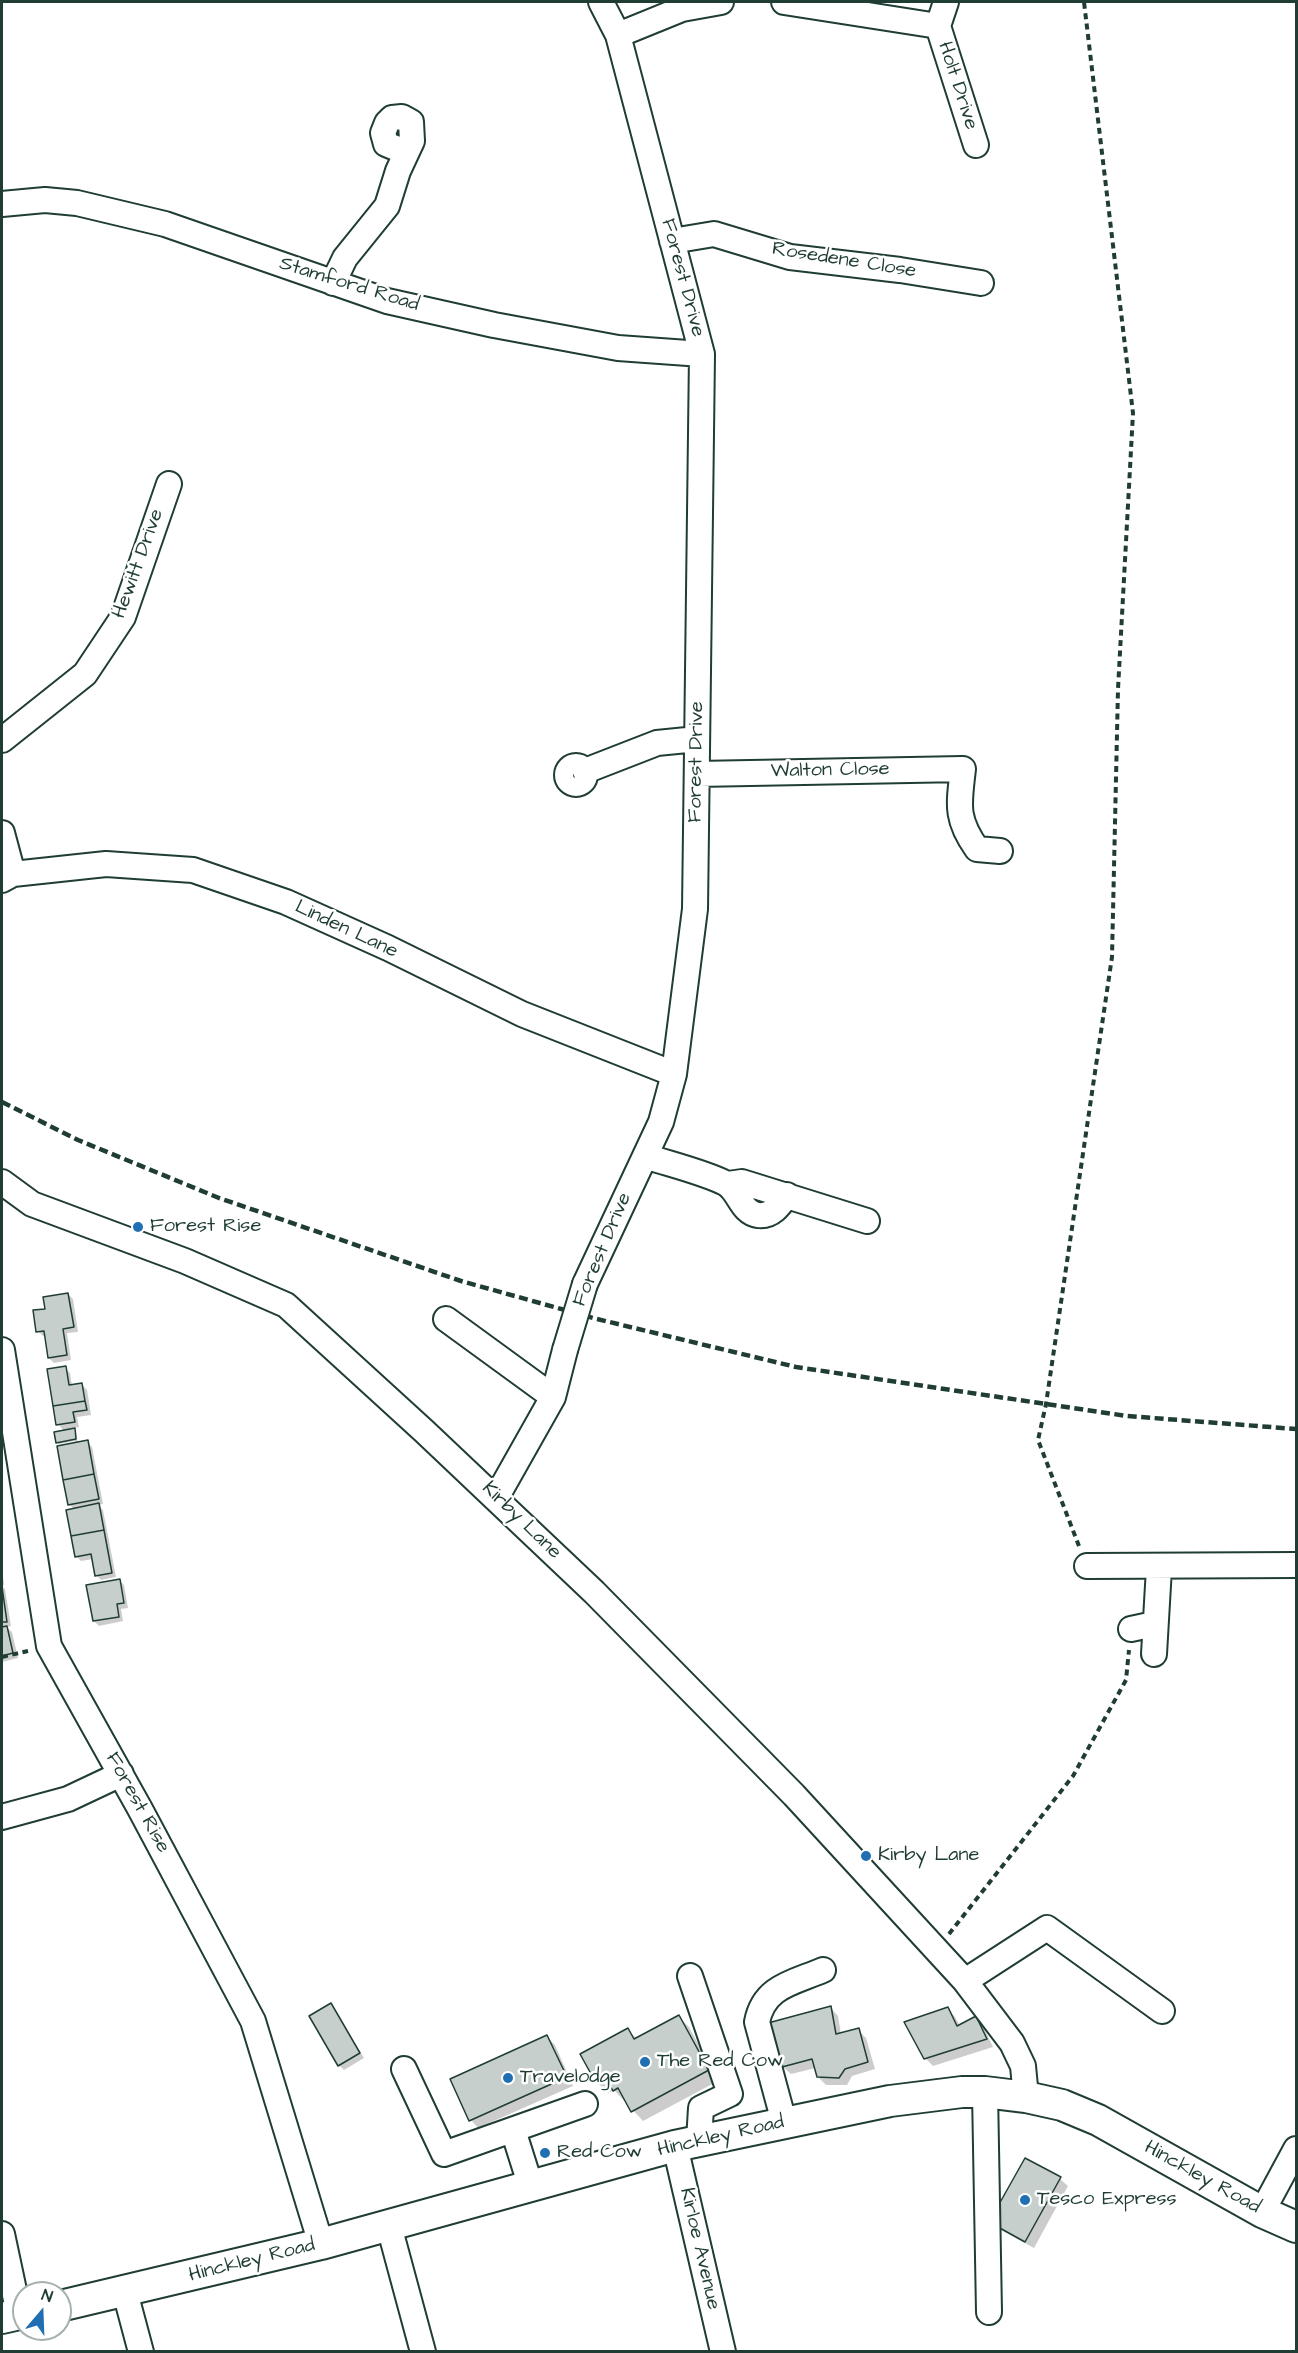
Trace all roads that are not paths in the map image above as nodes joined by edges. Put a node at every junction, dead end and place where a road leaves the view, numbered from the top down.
1 (601, 2) edge
2 (721, 2) edge
3 (784, 2) edge
4 (946, 2) edge
5 (938, 26) junction
6 (618, 35) junction
7 (976, 145) dead end
8 (408, 149) dead end
9 (2, 204) edge
10 (672, 241) junction
11 (333, 282) junction
12 (981, 283) dead end
13 (702, 354) junction
14 (169, 484) dead end
15 (2, 740) edge
16 (697, 740) junction
17 (585, 771) dead end
18 (697, 774) junction
19 (2, 833) edge
20 (1000, 851) dead end
21 (7, 877) edge
22 (674, 1074) junction
23 (645, 1156) junction
24 (3, 1188) edge
25 (867, 1221) dead end
26 (446, 1319) dead end
27 (2, 1350) edge
28 (553, 1397) junction
29 (496, 1498) junction
30 (1296, 1565) edge
31 (1087, 1566) road end
32 (1159, 1568) junction
33 (1155, 1624) junction
34 (1131, 1629) road end
35 (1154, 1654) dead end
36 (121, 1774) junction
37 (2, 1817) edge
38 (824, 1970) dead end
39 (690, 1976) dead end
40 (965, 1981) junction
41 (1162, 2011) dead end
42 (404, 2068) dead end
43 (986, 2092) junction
44 (1026, 2097) junction
45 (585, 2104) dead end
46 (784, 2122) junction
47 (513, 2130) junction
48 (687, 2143) junction
49 (1296, 2149) edge
50 (531, 2187) junction
51 (1262, 2212) junction
52 (389, 2226) junction
53 (1296, 2227) edge
54 (2, 2234) edge
55 (321, 2244) junction
56 (125, 2292) junction
57 (12, 2296) edge
58 (72, 2303) edge
59 (989, 2312) dead end
60 (141, 2352) edge
61 (423, 2352) edge
62 (723, 2352) edge

1 - 6 street, Forest Drive
2 - 6 street
3 - 5 street, Holt Drive
4 - 5 street, Holt Drive
5 - 7 street, Holt Drive
6 - 10 street, Forest Drive
8 - 11 street
9 - 11 street, Stamford Road
10 - 12 street, Rosedene Close
10 - 13 street, Forest Drive
11 - 13 street, Stamford Road
13 - 16 street, Forest Drive
14 - 15 street, Hewitt Drive
16 - 17 street
16 - 18 street, Forest Drive
18 - 20 street, Walton Close
18 - 22 street, Forest Drive
19 - 21 street
21 - 22 street, Linden Lane
22 - 23 street, Forest Drive
23 - 25 street
23 - 28 street, Forest Drive, bridge
24 - 29 street, Kirby Lane
26 - 28 street
27 - 36 street, Forest Rise
28 - 29 street, Forest Drive
29 - 40 street, Kirby Lane
30 - 32 street
31 - 32 street
32 - 33 street
33 - 34 street
33 - 35 street
36 - 37 street
36 - 55 street, Forest Rise
38 - 46 street
39 - 48 street, Kirloe Avenue
40 - 41 street
40 - 44 street, Kirby Lane
42 - 47 street
43 - 44 main road, Hinckley Road
43 - 46 main road, Hinckley Road
43 - 59 street
44 - 51 main road, Hinckley Road
45 - 47 street
46 - 48 main road, Hinckley Road
47 - 50 street
48 - 50 main road, Hinckley Road
48 - 62 street, Kirloe Avenue
49 - 51 street
50 - 52 main road, Hinckley Road
51 - 53 main road, Hinckley Road
52 - 55 main road, Hinckley Road
52 - 61 street
54 - 57 street
55 - 56 main road, Hinckley Road
56 - 58 main road, Hinckley Road
56 - 60 street

